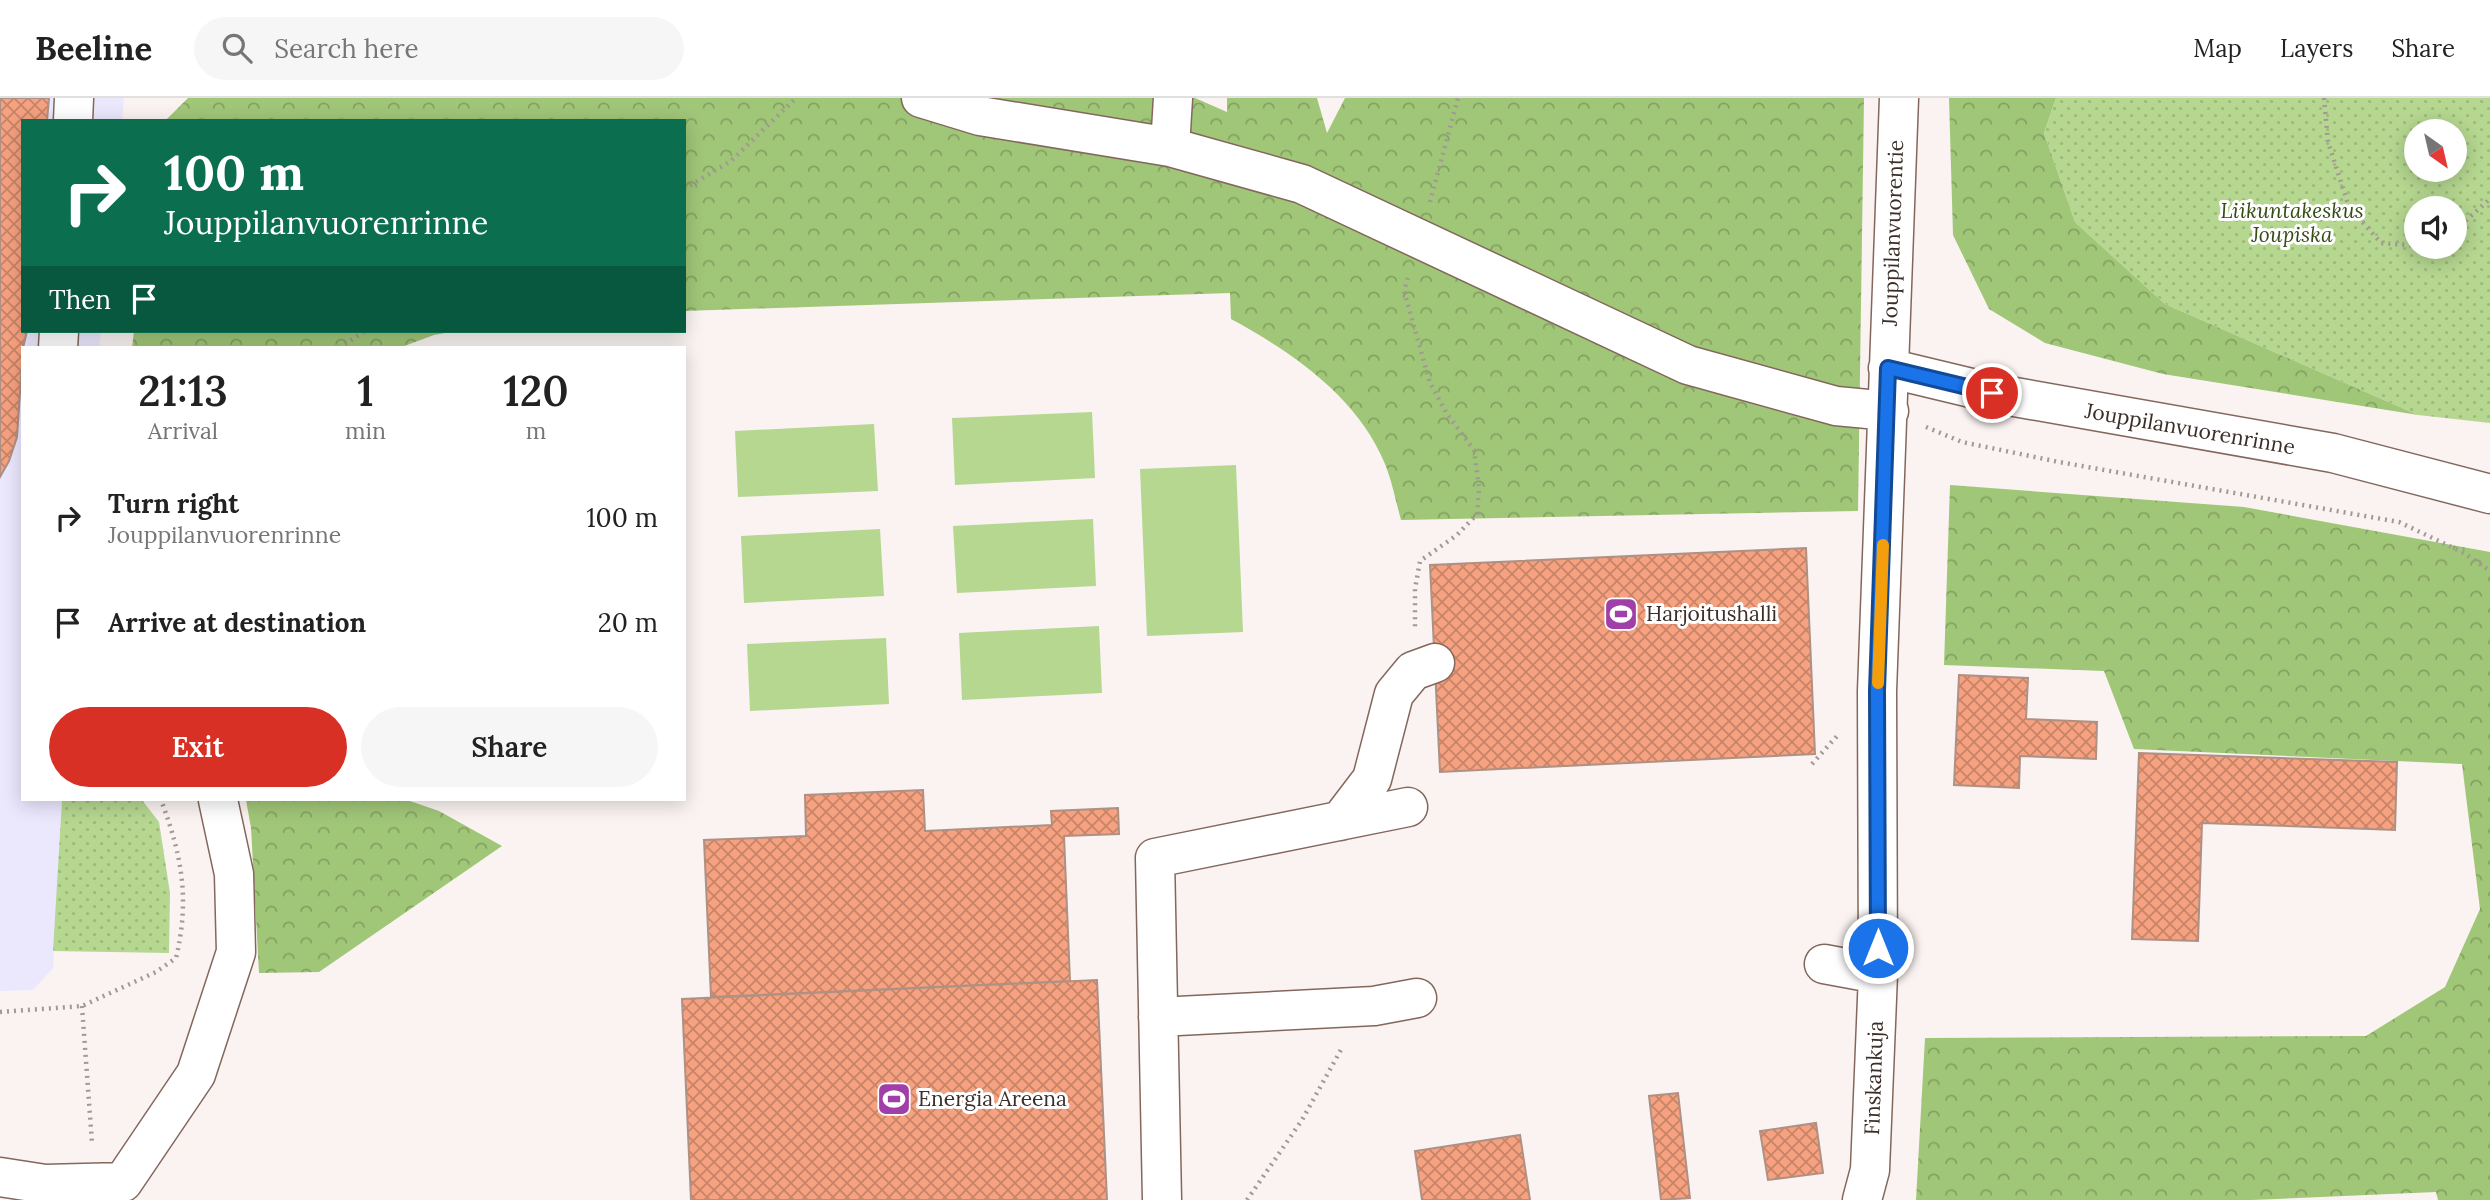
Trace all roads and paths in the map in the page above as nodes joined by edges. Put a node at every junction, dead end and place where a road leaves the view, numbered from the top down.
1 (74, 98) edge
2 (796, 98) edge
3 (921, 98) edge
4 (1173, 98) edge
5 (1458, 98) edge
6 (1899, 98) edge
7 (2324, 98) edge
8 (73, 119) edge
9 (1170, 147) junction
10 (686, 188) edge
11 (2490, 199) edge
12 (2467, 219) edge
13 (1420, 237) junction
14 (2404, 245) edge
15 (362, 333) edge
16 (342, 346) edge
17 (1888, 368) junction
18 (1889, 411) junction
19 (2490, 494) edge
20 (2490, 571) edge
21 (1435, 663) dead end
22 (1402, 685) junction
23 (161, 801) edge
24 (218, 801) edge
25 (1408, 807) dead end
26 (1340, 821) junction
27 (1824, 964) dead end
28 (1878, 974) junction
29 (1417, 998) dead end
30 (82, 1006) junction
31 (1374, 1006) junction
32 (0, 1012) edge
33 (1158, 1017) junction
34 (0, 1177) edge
35 (95, 1183) junction
36 (1162, 1200) edge
37 (1247, 1200) edge
38 (1862, 1200) edge

1 - 8 street
2 - 10 path
3 - 9 street
4 - 9 street
5 - 13 path
6 - 17 street, Jouppilanvuorentie
7 - 14 path
9 - 13 street
11 - 12 path
13 - 18 street
13 - 22 path
15 - 16 path
17 - 18 street, Finskankuja
17 - 19 street, Jouppilanvuorenrinne
18 - 20 path
18 - 28 street, Finskankuja
21 - 22 street
22 - 26 street
23 - 30 path
24 - 35 street
25 - 26 street
26 - 33 street
27 - 28 street
28 - 38 street, Finskankuja
29 - 31 street
30 - 32 path
30 - 35 path
31 - 33 street
31 - 37 path
33 - 36 street
34 - 35 street

